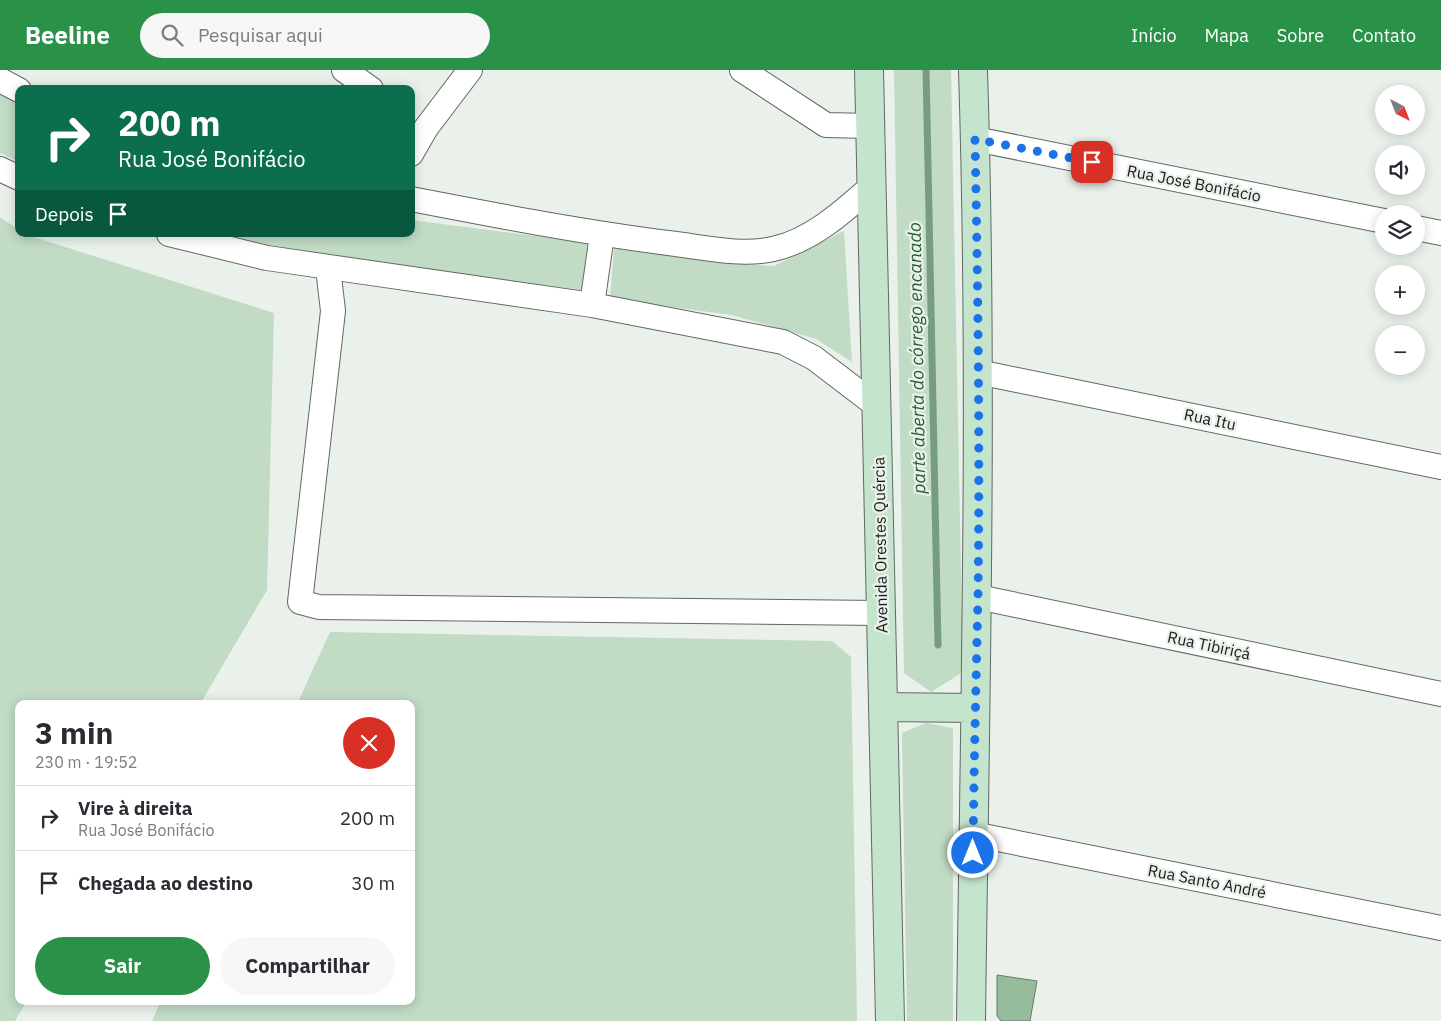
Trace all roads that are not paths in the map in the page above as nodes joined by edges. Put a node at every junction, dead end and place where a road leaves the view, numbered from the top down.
1 (344, 70) edge
2 (470, 70) edge
3 (742, 70) edge
4 (869, 70) edge
5 (973, 70) edge
6 (0, 80) edge
7 (365, 85) edge
8 (15, 88) edge
9 (418, 123) edge
10 (870, 126) junction
11 (415, 136) edge
12 (975, 139) junction
13 (0, 169) edge
14 (15, 176) edge
15 (871, 187) junction
16 (415, 200) edge
17 (1375, 219) edge
18 (1425, 230) edge
19 (1441, 233) edge
20 (602, 235) junction
21 (181, 237) edge
22 (328, 268) junction
23 (592, 305) junction
24 (978, 372) junction
25 (877, 406) junction
26 (1441, 467) edge
27 (978, 597) junction
28 (881, 613) junction
29 (1441, 694) edge
30 (884, 707) junction
31 (974, 708) junction
32 (973, 834) junction
33 (1441, 928) edge
34 (890, 1021) edge
35 (971, 1021) edge

1 - 7 street
2 - 9 street
3 - 10 street
4 - 10 main road, Avenida Orestes Quércia
5 - 12 main road
6 - 8 street
9 - 11 street
10 - 15 main road, Avenida Orestes Quércia
12 - 17 street, Rua José Bonifácio
12 - 24 main road
13 - 14 street
15 - 20 street
15 - 25 main road, Avenida Orestes Quércia
16 - 20 street
18 - 19 street
20 - 23 street
21 - 22 street
22 - 23 street
22 - 28 street
23 - 25 street
24 - 26 street, Rua Itu
24 - 27 main road
25 - 28 main road, Avenida Orestes Quércia
27 - 29 street, Rua Tibiriçá
27 - 31 main road
28 - 30 main road, Avenida Orestes Quércia
30 - 31 main road
30 - 34 main road, Avenida Orestes Quércia
31 - 32 main road
32 - 33 street, Rua Santo André
32 - 35 main road

